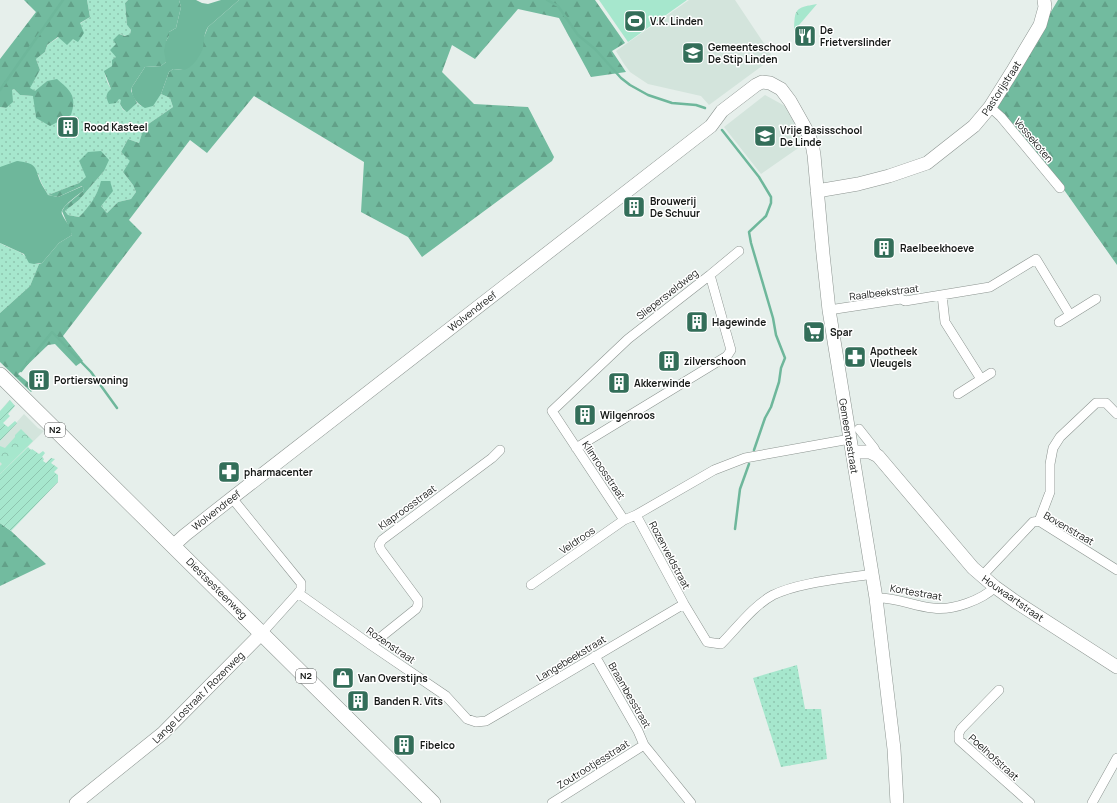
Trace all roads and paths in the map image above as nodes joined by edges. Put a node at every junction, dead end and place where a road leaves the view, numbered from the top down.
1 (1044, 0) edge
2 (772, 80) joint
3 (990, 107) junction
4 (1060, 188) dead end
5 (817, 191) junction
6 (739, 251) dead end
7 (710, 275) junction
8 (942, 295) junction
9 (1096, 299) dead end
10 (829, 310) junction
11 (1070, 315) junction
12 (1059, 322) dead end
13 (991, 373) dead end
14 (0, 375) edge
15 (981, 379) junction
16 (958, 394) dead end
17 (552, 411) joint
18 (1117, 414) edge
19 (855, 434) junction
20 (576, 448) junction
21 (500, 450) dead end
22 (852, 452) junction
23 (878, 456) junction
24 (232, 498) junction
25 (636, 515) junction
26 (624, 520) junction
27 (1039, 521) junction
28 (174, 546) junction
29 (1117, 570) edge
30 (872, 574) junction
31 (982, 576) junction
32 (531, 585) dead end
33 (995, 587) junction
34 (298, 594) junction
35 (876, 598) junction
36 (684, 604) junction
37 (262, 633) junction
38 (371, 645) junction
39 (595, 656) junction
40 (1117, 667) edge
41 (999, 690) dead end
42 (467, 719) joint
43 (644, 745) junction
44 (1117, 758) edge
45 (76, 803) edge
46 (433, 803) edge
47 (552, 803) edge
48 (691, 803) edge
49 (897, 803) edge
50 (1030, 803) edge
51 (1092, 803) edge

1 - 3 street, Pastorijstraat
2 - 5 street, Gemeentestraat
2 - 24 street, Wolvendreef
3 - 4 street, Vossekoten
3 - 5 street, Pastorijstraat
5 - 10 street, Gemeentestraat
6 - 7 street
7 - 17 street, Sliepersveldweg
7 - 20 street, Sliepersveldweg
8 - 10 street, Raalbeekstraat
8 - 11 street, Raalbeekstraat
8 - 15 street
9 - 11 street
10 - 19 street, Gemeentestraat
11 - 12 street
13 - 15 street
14 - 28 main road, Diestsesteenweg / N2
15 - 16 street
17 - 20 street, Klimroosstraat
18 - 27 street
19 - 22 street, Gemeentestraat
19 - 23 street, Houwaartstraat
19 - 25 street, Rozenveldstraat
20 - 26 street, Klimroosstraat
21 - 38 street, Klaproosstraat
22 - 23 street
22 - 30 street, Gemeentestraat
23 - 31 street, Houwaartstraat
24 - 28 street, Wolvendreef
24 - 34 street
25 - 26 street, Veldroos
25 - 36 street, Rozenveldstraat
26 - 32 street, Veldroos
27 - 29 street, Bovenstraat
27 - 31 street, Bovenstraat
28 - 37 main road, Diestsesteenweg / N2
30 - 35 street, Gemeentestraat
30 - 36 street, Rozenveldstraat
31 - 33 street, Houwaartstraat
33 - 35 street, Kortestraat
33 - 40 street, Houwaartstraat
34 - 37 street
34 - 38 street, Rozenstraat
35 - 49 street, Gemeentestraat
36 - 39 street, Langebeekstraat
37 - 45 street, Lange Lostraat / Rozenweg
37 - 46 main road, Diestsesteenweg / N2
38 - 42 street, Rozenstraat
39 - 42 street, Langebeekstraat
39 - 43 street, Braambesstraat
41 - 50 street, Poelhofstraat
43 - 47 street, Zoutrootjesstraat
43 - 48 street, Zoutrootjesstraat
44 - 51 street

